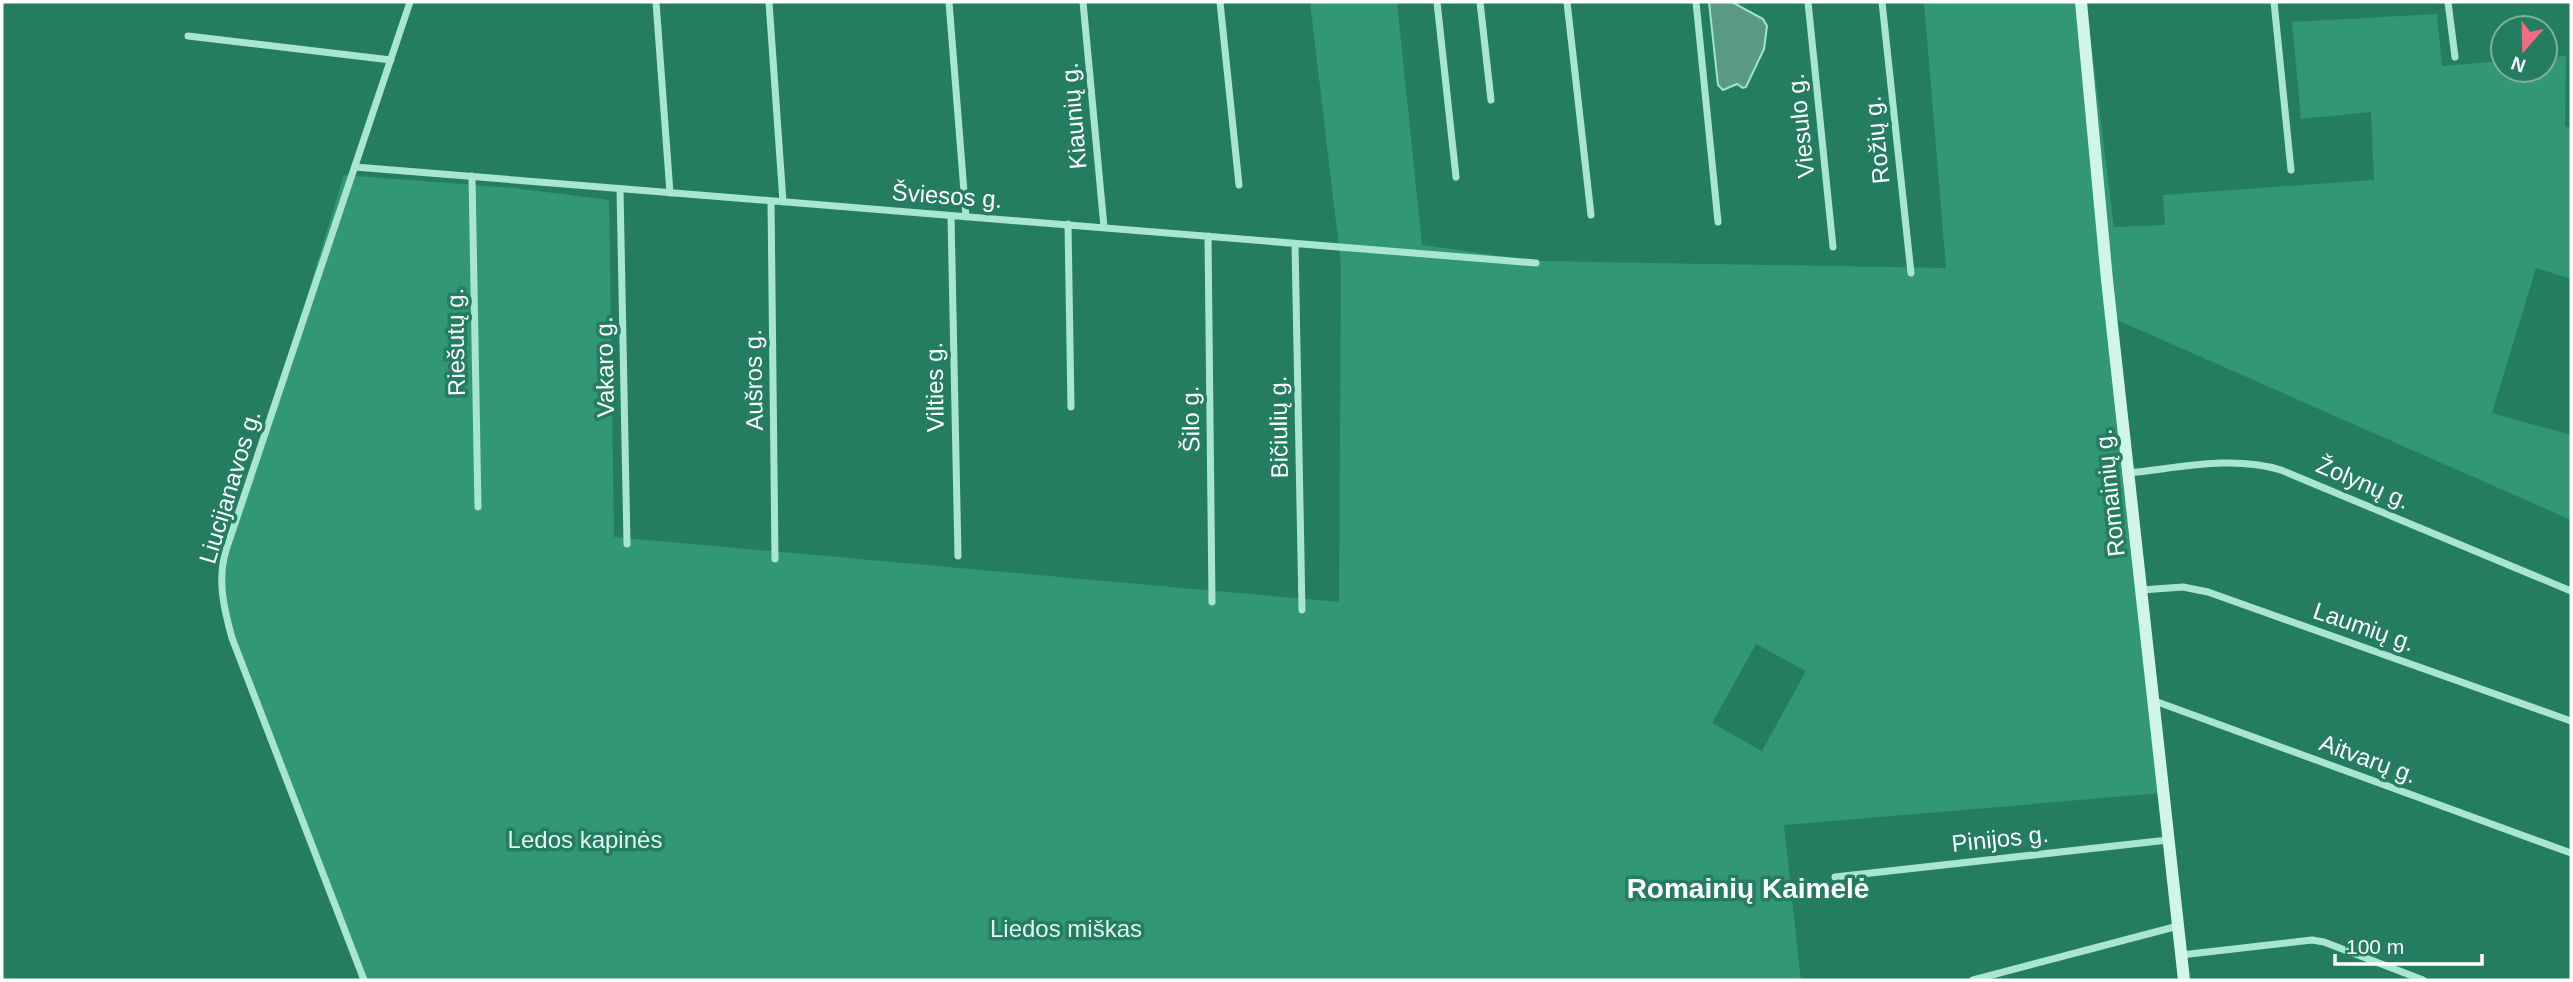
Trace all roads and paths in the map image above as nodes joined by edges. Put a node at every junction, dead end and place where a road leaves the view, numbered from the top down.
1 (410, 2) edge
2 (656, 2) edge
3 (769, 2) edge
4 (949, 2) edge
5 (1083, 2) edge
6 (1220, 2) edge
7 (1437, 2) edge
8 (1480, 2) edge
9 (1567, 2) edge
10 (1696, 2) edge
11 (1808, 2) edge
12 (1882, 2) edge
13 (2081, 2) edge
14 (2274, 2) edge
15 (2448, 2) edge
16 (188, 36) dead end
17 (2455, 57) dead end
18 (391, 60) junction
19 (1491, 100) dead end
20 (355, 167) junction
21 (2291, 170) dead end
22 (472, 176) junction
23 (1456, 177) dead end
24 (1238, 186) dead end
25 (620, 189) junction
26 (670, 193) junction
27 (771, 201) junction
28 (783, 202) junction
29 (1591, 215) dead end
30 (951, 216) junction
31 (965, 217) junction
32 (1718, 222) dead end
33 (1068, 224) junction
34 (1104, 227) junction
35 (1208, 236) junction
36 (1295, 244) junction
37 (1833, 247) dead end
38 (1535, 263) dead end
39 (1911, 273) dead end
40 (1071, 407) dead end
41 (2129, 473) junction
42 (478, 507) dead end
43 (627, 544) dead end
44 (958, 556) dead end
45 (775, 559) dead end
46 (2141, 590) junction
47 (2571, 591) edge
48 (1212, 603) dead end
49 (1302, 610) dead end
50 (2152, 700) junction
51 (2571, 720) edge
52 (2168, 840) junction
53 (2571, 853) edge
54 (1835, 877) dead end
55 (2178, 926) junction
56 (2181, 955) junction
57 (365, 980) edge
58 (1973, 980) edge
59 (2184, 980) edge
60 (2421, 980) edge

1 - 18 street, Liucijanavos g.
2 - 26 street
3 - 28 street
4 - 31 street
5 - 34 street, Kiaunių g.
6 - 24 street
7 - 23 street
8 - 19 street
9 - 29 street
10 - 32 street
11 - 37 street, Viesulo g.
12 - 39 street, Rožių g.
13 - 41 main road, Romainių g.
14 - 21 street
15 - 17 street
16 - 18 street
18 - 20 street, Liucijanavos g.
20 - 22 street, Šviesos g.
20 - 57 street, Liucijanavos g.
22 - 25 street, Šviesos g.
22 - 42 street, Riešutų g.
25 - 26 street, Šviesos g.
25 - 43 street, Vakaro g.
26 - 27 street, Šviesos g.
27 - 28 street, Šviesos g.
27 - 45 street, Aušros g.
28 - 30 street, Šviesos g.
30 - 31 street, Šviesos g.
30 - 44 street, Vilties g.
31 - 33 street, Šviesos g.
33 - 34 street, Šviesos g.
33 - 40 street
34 - 35 street, Šviesos g.
35 - 36 street, Šviesos g.
35 - 48 street, Šilo g.
36 - 38 street, Šviesos g.
36 - 49 street, Bičiulių g.
41 - 46 main road, Romainių g.
41 - 47 street, Žolynų g.
46 - 50 main road, Romainių g.
46 - 51 street, Laumių g.
50 - 52 main road, Romainių g.
50 - 53 street, Aitvarų g.
52 - 54 street, Pinijos g.
52 - 55 main road, Romainių g.
55 - 56 main road, Romainių g.
55 - 58 street
56 - 59 main road, Romainių g.
56 - 60 street

